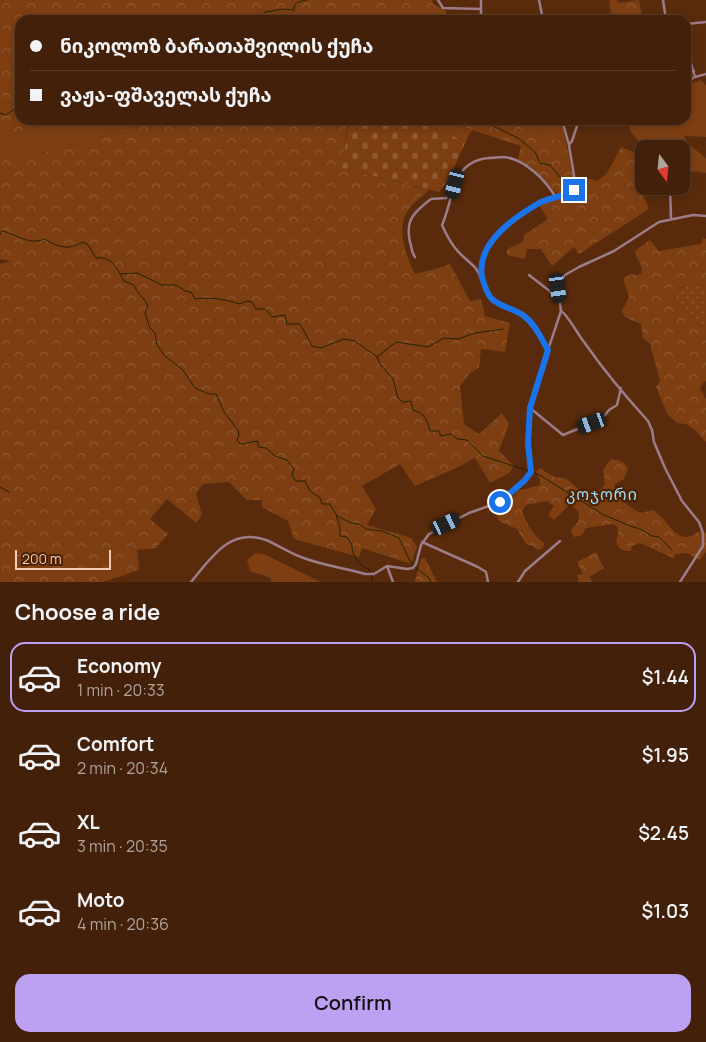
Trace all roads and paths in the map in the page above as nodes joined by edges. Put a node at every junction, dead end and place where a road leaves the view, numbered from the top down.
1 (438, 0) edge
2 (481, 0) edge
3 (539, 0) edge
4 (663, 0) edge
5 (481, 9) junction
6 (481, 15) edge
7 (543, 15) edge
8 (665, 15) edge
9 (706, 22) edge
10 (691, 24) edge
11 (691, 62) edge
12 (694, 71) joint
13 (706, 74) edge
14 (695, 77) junction
15 (691, 79) edge
16 (564, 125) edge
17 (578, 125) edge
18 (570, 146) junction
19 (455, 184) junction
20 (670, 195) edge
21 (555, 196) junction
22 (706, 216) edge
23 (671, 218) junction
24 (415, 257) dead end
25 (529, 275) dead end
26 (484, 284) junction
27 (560, 299) junction
28 (561, 311) junction
29 (548, 350) junction
30 (621, 388) junction
31 (530, 408) junction
32 (422, 542) junction
33 (560, 542) dead end
34 (386, 566) junction
35 (191, 582) edge
36 (393, 582) edge
37 (488, 582) edge
38 (518, 582) edge
39 (680, 582) edge

1 - 5 street
2 - 5 street
3 - 7 street
4 - 8 street
5 - 6 street
9 - 10 street
11 - 12 street
12 - 14 street
13 - 14 street
14 - 15 street
16 - 18 street
17 - 18 street
18 - 21 street
19 - 21 street
19 - 24 street
19 - 26 street
20 - 23 street
21 - 26 street
22 - 23 street
23 - 27 street
25 - 27 street
26 - 29 street
27 - 28 street
28 - 29 street
28 - 30 street
29 - 31 street
30 - 31 street
30 - 39 street
31 - 32 street
32 - 34 street
32 - 37 street
33 - 38 street
34 - 35 street
34 - 36 street

